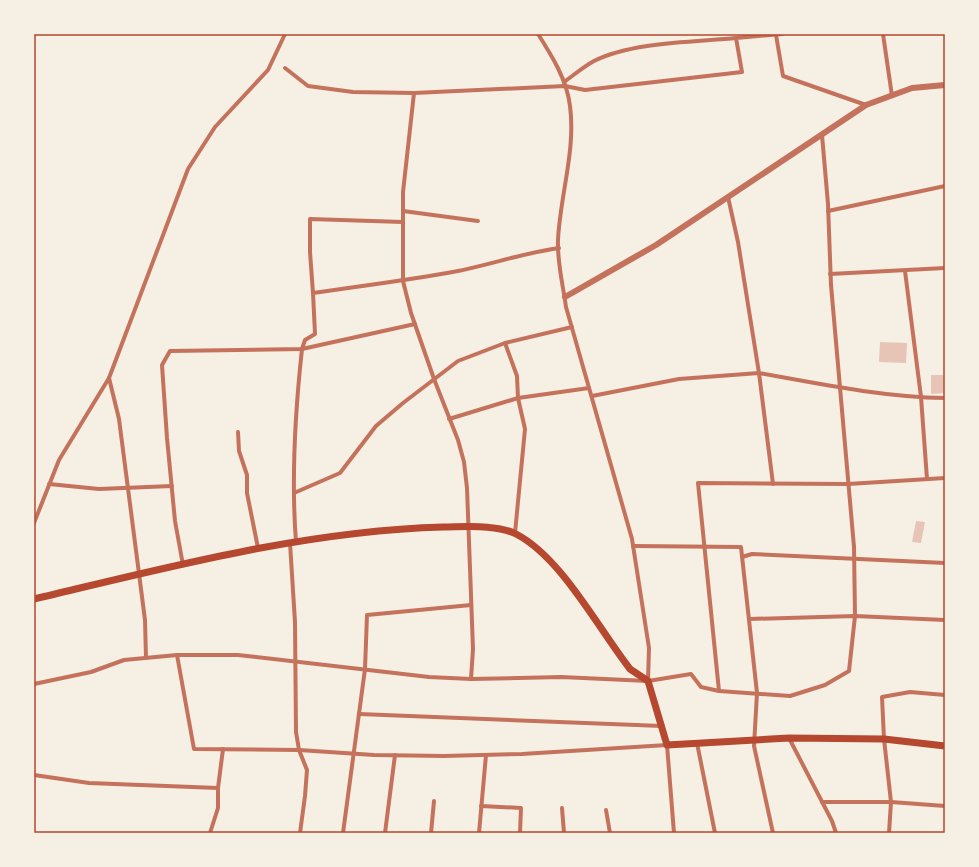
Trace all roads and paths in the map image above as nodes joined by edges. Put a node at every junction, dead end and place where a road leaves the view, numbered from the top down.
1 (285, 34) edge
2 (538, 34) edge
3 (776, 34) edge
4 (782, 34) edge
5 (883, 34) edge
6 (736, 38) junction
7 (285, 68) dead end
8 (564, 84) junction
9 (945, 85) edge
10 (414, 93) junction
11 (892, 96) junction
12 (866, 105) junction
13 (822, 135) junction
14 (945, 186) edge
15 (728, 197) junction
16 (403, 211) junction
17 (828, 211) junction
18 (478, 221) dead end
19 (403, 222) junction
20 (558, 248) junction
21 (945, 268) edge
22 (905, 271) junction
23 (830, 274) junction
24 (403, 281) junction
25 (313, 293) junction
26 (565, 297) junction
27 (415, 324) junction
28 (572, 327) junction
29 (505, 343) junction
30 (302, 349) junction
31 (759, 373) junction
32 (109, 378) junction
33 (434, 379) junction
34 (589, 388) junction
35 (841, 388) junction
36 (592, 396) junction
37 (921, 397) junction
38 (518, 398) junction
39 (945, 398) edge
40 (449, 419) junction
41 (238, 432) dead end
42 (945, 478) edge
43 (927, 479) junction
44 (49, 484) junction
45 (773, 484) junction
46 (848, 484) junction
47 (172, 486) junction
48 (128, 488) junction
49 (294, 493) junction
50 (34, 523) edge
51 (467, 527) junction
52 (515, 533) junction
53 (293, 542) junction
54 (633, 546) junction
55 (704, 546) junction
56 (258, 548) junction
57 (742, 557) junction
58 (854, 558) junction
59 (945, 563) edge
60 (183, 565) junction
61 (138, 575) junction
62 (34, 599) edge
63 (471, 605) junction
64 (855, 616) junction
65 (750, 619) junction
66 (945, 620) edge
67 (177, 655) junction
68 (146, 658) junction
69 (295, 662) junction
70 (365, 669) junction
71 (471, 679) junction
72 (648, 681) junction
73 (34, 684) edge
74 (719, 691) junction
75 (757, 693) junction
76 (945, 695) edge
77 (359, 714) junction
78 (662, 726) junction
79 (789, 738) junction
80 (754, 740) junction
81 (884, 740) junction
82 (697, 743) junction
83 (667, 745) junction
84 (945, 746) edge
85 (223, 749) junction
86 (299, 750) junction
87 (353, 754) junction
88 (395, 755) junction
89 (486, 755) junction
90 (34, 775) edge
91 (218, 788) junction
92 (434, 801) dead end
93 (822, 802) junction
94 (891, 802) junction
95 (481, 806) junction
96 (945, 806) edge
97 (562, 808) dead end
98 (606, 810) dead end
99 (210, 833) edge
100 (300, 833) edge
101 (343, 833) edge
102 (386, 833) edge
103 (431, 833) edge
104 (479, 833) edge
105 (520, 833) edge
106 (564, 833) edge
107 (610, 833) edge
108 (674, 833) edge
109 (715, 833) edge
110 (773, 833) edge
111 (836, 833) edge
112 (889, 833) edge

1 - 32 street
2 - 8 street
3 - 4 street
3 - 6 street
3 - 12 street
5 - 11 street
6 - 8 street
6 - 8 street
7 - 10 street
8 - 10 street
8 - 20 street
9 - 11 street
10 - 16 street
11 - 12 street
12 - 13 street
13 - 15 street
13 - 17 street
14 - 17 street
15 - 26 street
15 - 31 street
16 - 18 street
16 - 19 street
17 - 23 street
19 - 24 street
19 - 25 street
20 - 24 street
20 - 26 street
21 - 22 street
22 - 23 street
22 - 37 street
23 - 35 street
24 - 25 street
24 - 27 street
25 - 30 street
26 - 28 street
27 - 30 street
27 - 33 street
28 - 29 street
28 - 34 street
29 - 33 street
29 - 38 street
30 - 47 street
30 - 49 street
31 - 35 street
31 - 36 street
31 - 45 street
32 - 44 street
32 - 48 street
33 - 40 street
33 - 49 street
34 - 36 street
34 - 38 street
35 - 37 street
35 - 46 street
36 - 54 street
37 - 39 street
37 - 43 street
38 - 40 street
38 - 52 street
40 - 51 street
41 - 56 street
42 - 43 street
43 - 46 street
44 - 48 street
44 - 50 street
45 - 46 street
45 - 55 street
46 - 58 street
47 - 48 street
47 - 60 street
48 - 61 street
49 - 53 street
51 - 52 main road
51 - 53 main road
51 - 63 street
52 - 72 main road
53 - 56 main road
53 - 69 street
54 - 55 street
54 - 72 street
55 - 57 street
55 - 74 street
56 - 60 main road
57 - 58 street
57 - 65 street
58 - 59 street
58 - 64 street
60 - 61 main road
61 - 62 main road
61 - 68 street
63 - 70 street
63 - 71 street
64 - 65 street
64 - 66 street
64 - 75 street
65 - 75 street
67 - 68 street
67 - 69 street
67 - 85 street
68 - 73 street
69 - 70 street
69 - 86 street
70 - 71 street
70 - 77 street
71 - 72 street
72 - 74 street
72 - 78 main road
74 - 75 street
75 - 80 street
76 - 81 street
77 - 78 street
77 - 87 street
78 - 83 main road
79 - 80 main road
79 - 81 main road
79 - 93 street
80 - 82 main road
80 - 110 street
81 - 84 main road
81 - 94 street
82 - 83 main road
82 - 109 street
83 - 89 street
83 - 108 street
85 - 86 street
85 - 91 street
86 - 87 street
86 - 100 street
87 - 88 street
87 - 101 street
88 - 89 street
88 - 102 street
89 - 95 street
90 - 91 street
91 - 99 street
92 - 103 street
93 - 94 street
93 - 111 street
94 - 96 street
94 - 112 street
95 - 104 street
95 - 105 street
97 - 106 street
98 - 107 street

